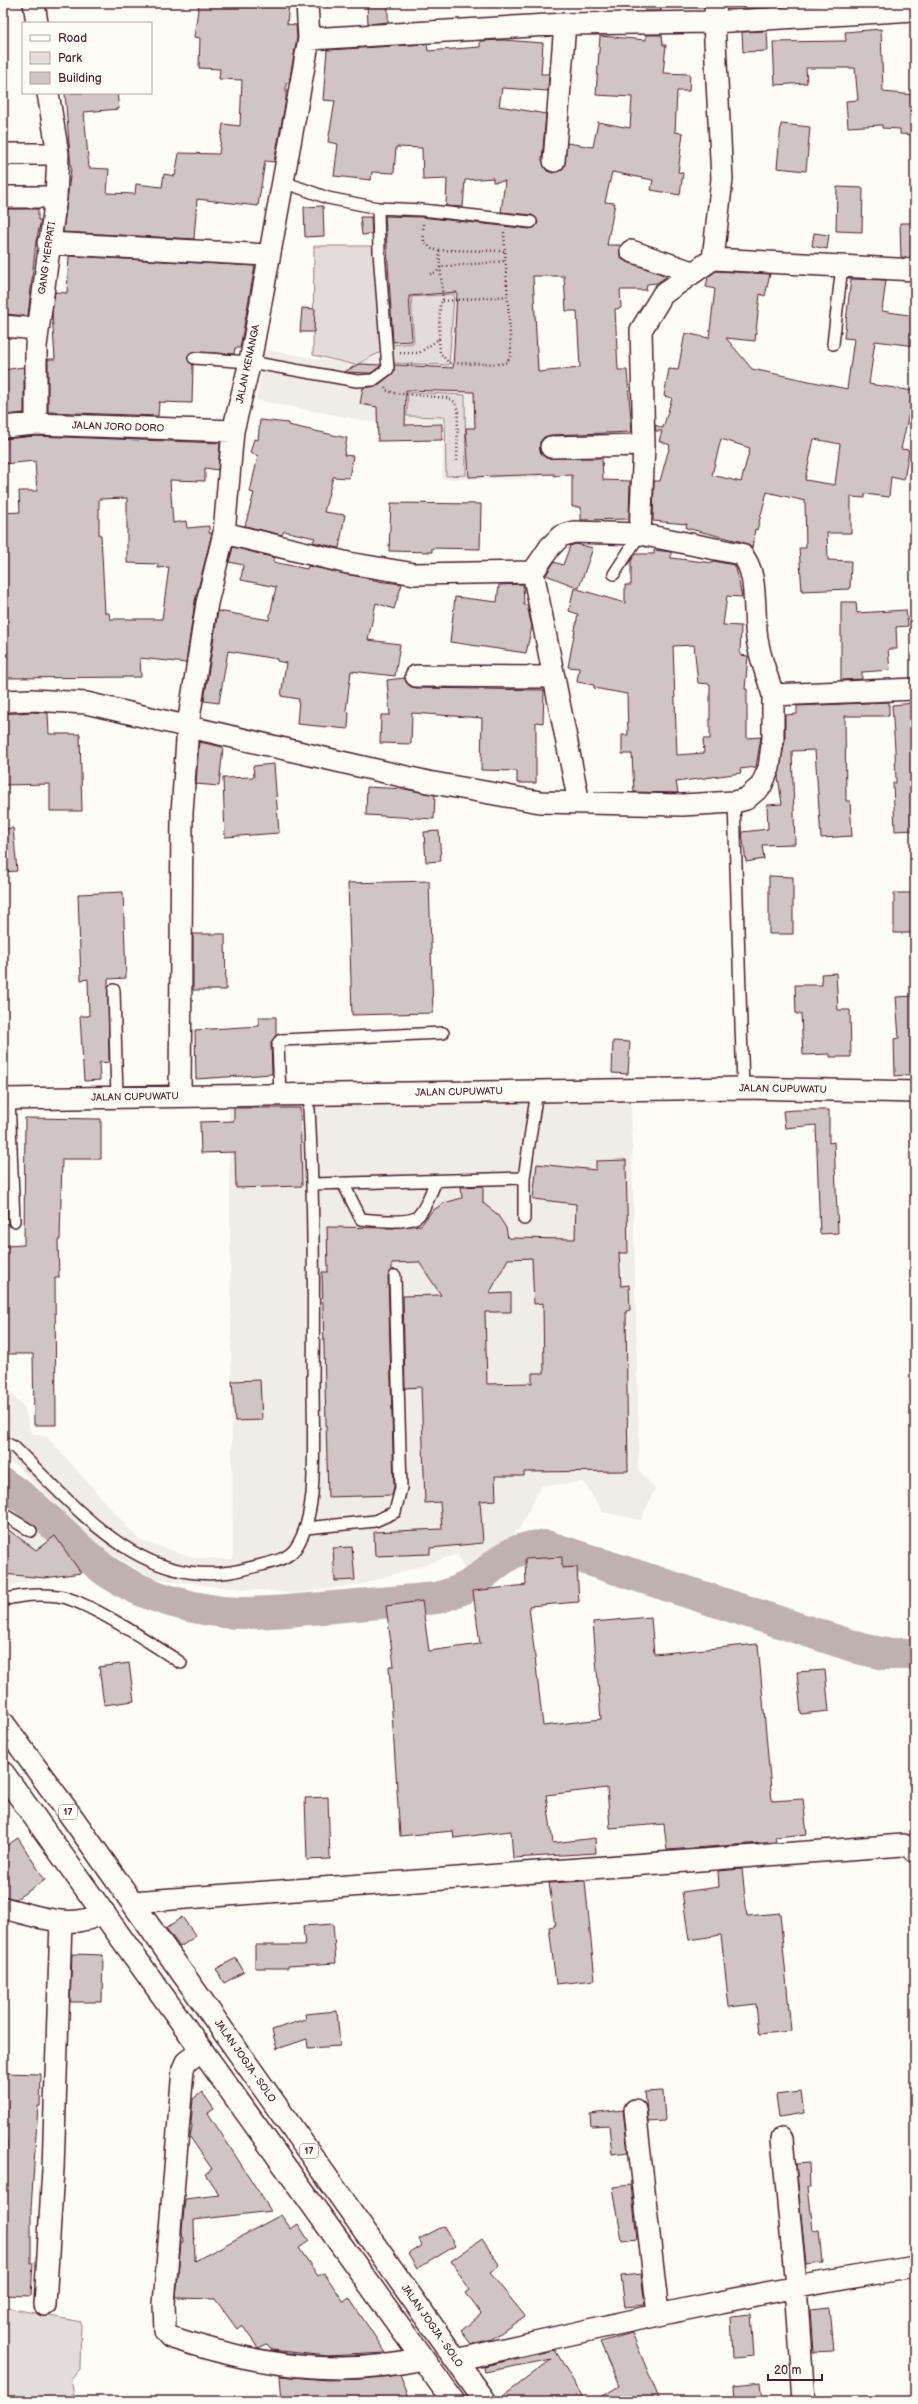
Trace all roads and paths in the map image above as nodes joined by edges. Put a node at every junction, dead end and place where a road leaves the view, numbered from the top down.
1 (34, 3) edge
2 (308, 3) edge
3 (915, 10) edge
4 (715, 12) edge
5 (37, 22) edge
6 (565, 24) junction
7 (309, 39) junction
8 (48, 94) edge
9 (3, 154) edge
10 (58, 154) junction
11 (554, 161) dead end
12 (281, 181) junction
13 (3, 197) edge
14 (56, 197) junction
15 (378, 208) junction
16 (531, 222) dead end
17 (423, 236) dead end
18 (48, 243) junction
19 (439, 250) junction
20 (631, 251) dead end
21 (268, 255) junction
22 (713, 259) junction
23 (506, 261) junction
24 (842, 266) junction
25 (440, 267) junction
26 (915, 270) edge
27 (692, 272) junction
28 (430, 274) dead end
29 (508, 296) junction
30 (443, 301) junction
31 (3, 326) edge
32 (38, 329) junction
33 (439, 339) junction
34 (833, 344) dead end
35 (194, 358) dead end
36 (250, 362) junction
37 (385, 372) junction
38 (36, 424) junction
39 (3, 428) edge
40 (233, 431) junction
41 (644, 445) junction
42 (551, 447) dead end
43 (457, 463) dead end
44 (224, 533) junction
45 (640, 534) junction
46 (533, 572) junction
47 (614, 574) dead end
48 (416, 676) dead end
49 (554, 678) junction
50 (915, 689) edge
51 (773, 694) junction
52 (3, 702) edge
53 (188, 725) junction
54 (734, 802) junction
55 (579, 803) junction
56 (114, 990) dead end
57 (443, 1034) dead end
58 (743, 1088) junction
59 (537, 1091) junction
60 (915, 1092) edge
61 (280, 1095) junction
62 (180, 1096) junction
63 (117, 1097) junction
64 (6, 1099) edge
65 (309, 1109) dead end
66 (524, 1178) junction
67 (436, 1180) junction
68 (343, 1183) junction
69 (313, 1184) junction
70 (524, 1219) dead end
71 (14, 1221) dead end
72 (395, 1276) dead end
73 (3, 1442) edge
74 (3, 1514) edge
75 (306, 1528) junction
76 (31, 1531) dead end
77 (3, 1600) edge
78 (181, 1663) dead end
79 (3, 1723) edge
80 (3, 1773) edge
81 (74, 1820) junction
82 (51, 1838) junction
83 (915, 1852) edge
84 (132, 1902) junction
85 (3, 1908) edge
86 (104, 1912) junction
87 (61, 1921) junction
88 (202, 2050) junction
89 (634, 2110) dead end
90 (782, 2139) dead end
91 (915, 2267) edge
92 (796, 2286) junction
93 (45, 2305) dead end
94 (658, 2314) junction
95 (424, 2359) junction
96 (456, 2360) junction
97 (453, 2401) edge
98 (484, 2401) edge
99 (804, 2401) edge

1 - 5 street
2 - 7 street, JALAN KENANGA
3 - 4 street
4 - 6 street
4 - 22 street
6 - 7 street
6 - 11 street
7 - 12 street, JALAN KENANGA
8 - 10 street, GANG MERPATI
9 - 10 street
10 - 14 street, GANG MERPATI
12 - 15 lane
12 - 21 street, JALAN KENANGA
13 - 14 street
14 - 18 street, GANG MERPATI
15 - 16 lane
15 - 37 lane
17 - 19 path
18 - 21 street
18 - 32 street, GANG MERPATI
19 - 23 path
19 - 25 path
20 - 27 street
21 - 36 street, JALAN KENANGA
22 - 24 street
22 - 27 street
23 - 25 path
23 - 29 path
24 - 26 street
24 - 34 lane
25 - 28 path
25 - 30 path
27 - 41 street
29 - 30 path
29 - 33 path
30 - 33 path
31 - 32 street
32 - 38 street, GANG MERPATI
33 - 37 path
35 - 36 lane
36 - 37 lane
36 - 40 street, JALAN KENANGA
37 - 43 path
38 - 39 street, JALAN JORO DORO
38 - 40 street, JALAN JORO DORO
40 - 44 street, JALAN KENANGA
41 - 42 street
41 - 45 street
44 - 46 street
44 - 53 street, JALAN KENANGA
45 - 46 street
45 - 47 lane
45 - 51 street
46 - 49 street
48 - 49 street
49 - 55 street
50 - 51 street
51 - 54 street
52 - 53 street
53 - 55 street
53 - 62 street, JALAN KENANGA
54 - 55 street
54 - 58 lane
56 - 63 lane
57 - 61 lane
58 - 59 street, JALAN CUPUWATU
58 - 60 street, JALAN CUPUWATU
59 - 61 street, JALAN CUPUWATU
59 - 66 lane
61 - 62 street, JALAN CUPUWATU
62 - 63 street, JALAN CUPUWATU
63 - 64 street, JALAN CUPUWATU
64 - 71 lane
65 - 69 lane
66 - 67 lane
66 - 70 lane
67 - 68 lane
67 - 68 lane
68 - 69 lane
69 - 75 lane
72 - 75 lane
73 - 75 lane
74 - 76 lane
77 - 78 lane
79 - 81 highway, JALAN JOGJA - SOLO / 17
80 - 82 highway
81 - 82 highway
81 - 84 highway, JALAN JOGJA - SOLO / 17
82 - 86 highway
83 - 84 street
84 - 96 highway, JALAN JOGJA - SOLO / 17
85 - 87 street
86 - 87 street
86 - 88 highway
87 - 93 street
88 - 95 highway
88 - 95 street
89 - 94 street
90 - 92 street
91 - 92 street
92 - 94 street
92 - 99 street
94 - 96 street
95 - 97 highway
96 - 98 highway, JALAN JOGJA - SOLO / 17

